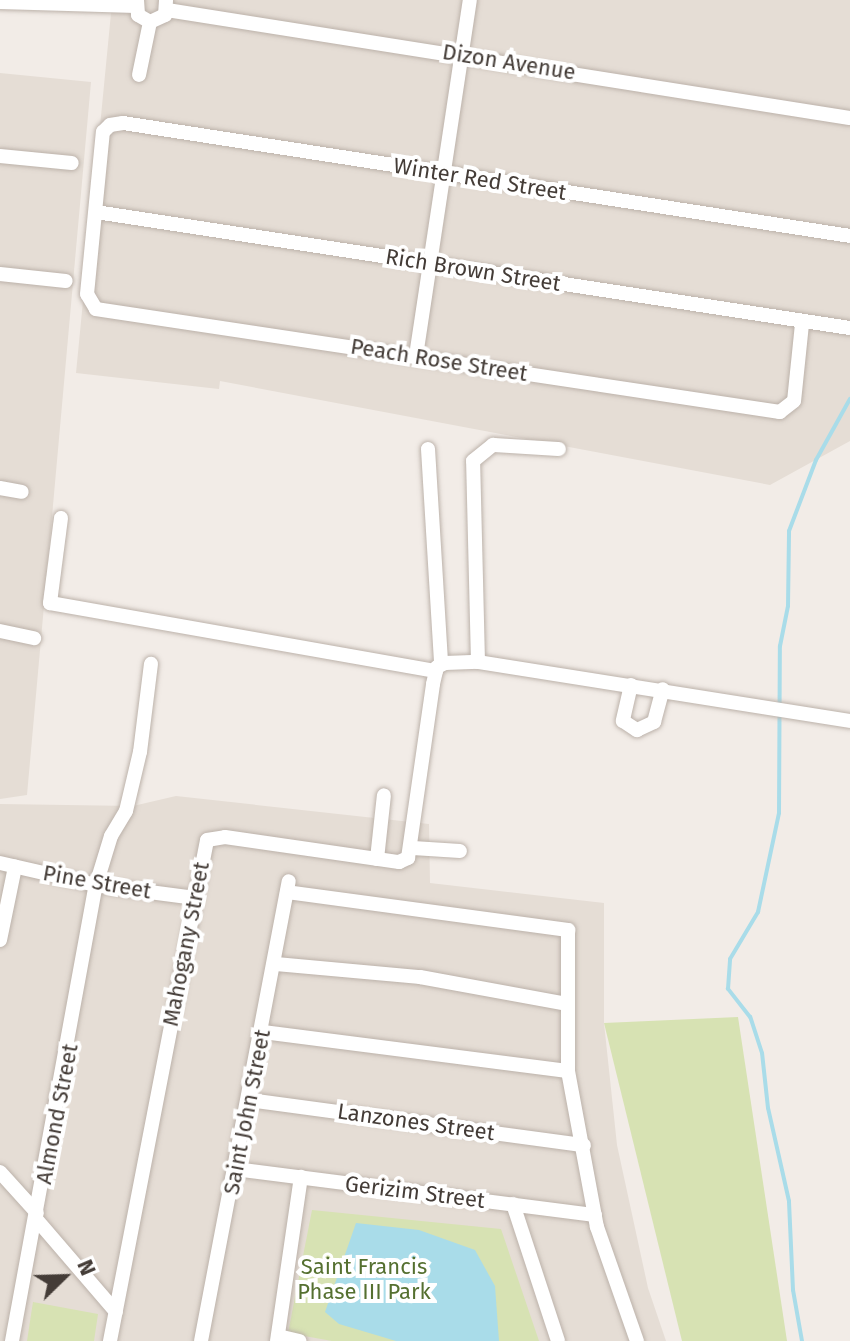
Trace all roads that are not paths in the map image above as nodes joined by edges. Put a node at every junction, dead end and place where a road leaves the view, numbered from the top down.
1 (67, 0) edge
2 (470, 0) edge
3 (0, 2) edge
4 (136, 3) edge
5 (167, 5) edge
6 (150, 22) junction
7 (462, 54) junction
8 (139, 75) dead end
9 (850, 118) edge
10 (0, 156) edge
11 (72, 163) dead end
12 (443, 173) junction
13 (96, 212) junction
14 (850, 236) edge
15 (430, 263) junction
16 (0, 274) edge
17 (66, 281) dead end
18 (802, 324) junction
19 (850, 328) edge
20 (416, 356) junction
21 (428, 449) dead end
22 (559, 449) dead end
23 (0, 488) edge
24 (22, 492) dead end
25 (61, 518) dead end
26 (0, 631) edge
27 (34, 638) dead end
28 (478, 662) junction
29 (151, 664) dead end
30 (438, 668) junction
31 (631, 685) junction
32 (663, 689) junction
33 (850, 721) edge
34 (384, 795) dead end
35 (413, 848) junction
36 (460, 851) dead end
37 (377, 859) junction
38 (7, 865) edge
39 (96, 885) junction
40 (195, 898) junction
41 (0, 940) edge
42 (276, 964) junction
43 (567, 1004) junction
44 (263, 1032) junction
45 (568, 1071) junction
46 (249, 1100) junction
47 (584, 1145) junction
48 (235, 1169) junction
49 (0, 1172) edge
50 (301, 1177) junction
51 (513, 1204) junction
52 (595, 1215) junction
53 (37, 1217) junction
54 (116, 1312) junction
55 (277, 1339) edge
56 (12, 1341) edge
57 (110, 1341) edge
58 (201, 1341) edge
59 (299, 1341) edge
60 (558, 1341) edge
61 (637, 1341) edge

1 - 3 street
1 - 4 street
2 - 7 street
4 - 6 street
5 - 6 street
5 - 7 street, Dizon Avenue
6 - 8 street
7 - 9 street, Dizon Avenue
7 - 12 street
10 - 11 street
12 - 13 street, Winter Red Street
12 - 14 street, Winter Red Street
12 - 15 street
13 - 15 street, Rich Brown Street
13 - 20 street, Peach Rose Street
15 - 18 street, Rich Brown Street
15 - 20 street
16 - 17 street
18 - 19 street, Rich Brown Street
18 - 20 street, Peach Rose Street
21 - 30 street
22 - 28 street
23 - 24 street
25 - 30 street
26 - 27 street
28 - 30 street
28 - 31 street
29 - 39 street, Almond Street
30 - 35 street
31 - 32 street
31 - 32 street
32 - 33 street
34 - 37 street
35 - 36 street
35 - 37 street, Mahogany Street
37 - 40 street, Mahogany Street
38 - 39 street, Pine Street
38 - 41 street
39 - 40 street, Pine Street
39 - 53 street, Almond Street
40 - 54 street, Mahogany Street
42 - 43 street
42 - 43 street, Saint John Street
42 - 44 street, Saint John Street
43 - 45 street
44 - 45 street
44 - 46 street, Saint John Street
45 - 47 street
46 - 47 street, Lanzones Street
46 - 48 street, Saint John Street
47 - 52 street
48 - 50 street, Gerizim Street
48 - 58 street, Saint John Street
49 - 53 street
50 - 51 street, Gerizim Street
50 - 55 street
51 - 52 street, Gerizim Street
51 - 60 street
52 - 61 street
53 - 54 street
53 - 56 street, Almond Street
54 - 57 street, Mahogany Street
55 - 59 street

